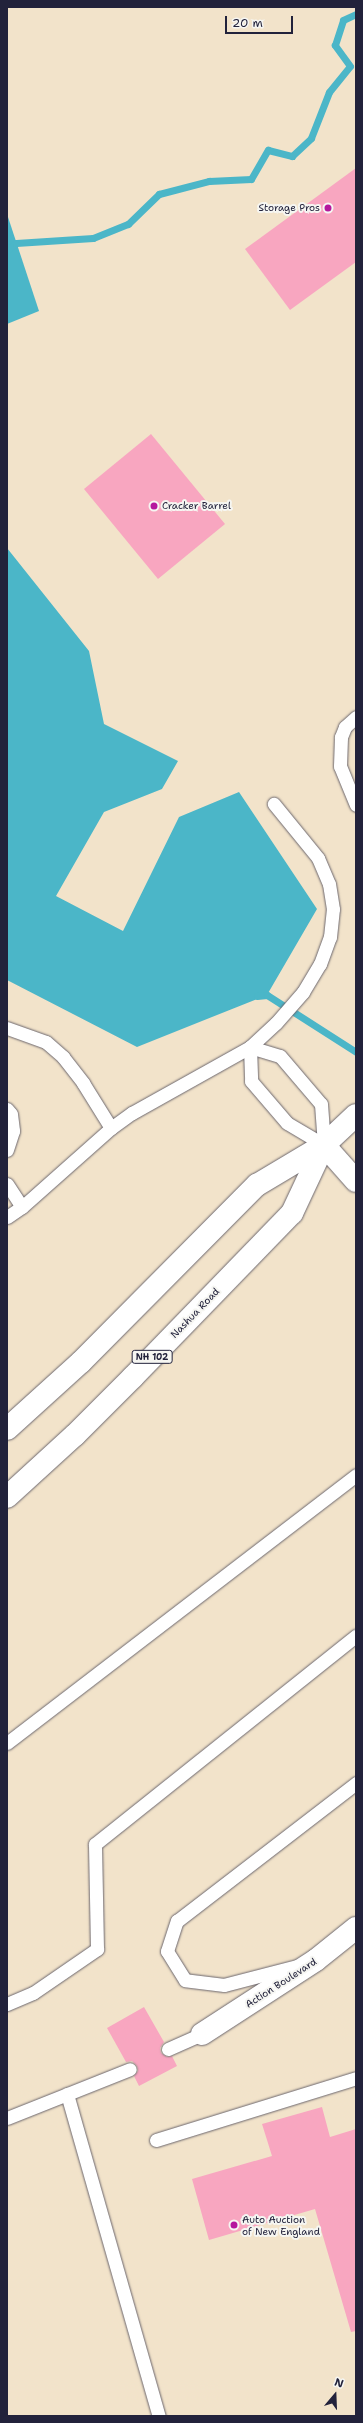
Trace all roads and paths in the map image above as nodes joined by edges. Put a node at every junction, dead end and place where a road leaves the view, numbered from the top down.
1 (356, 717) edge
2 (274, 804) dead end
3 (356, 805) edge
4 (7, 1028) edge
5 (250, 1047) junction
6 (7, 1109) edge
7 (356, 1114) edge
8 (111, 1128) junction
9 (324, 1145) junction
10 (7, 1150) edge
11 (356, 1181) edge
12 (7, 1184) edge
13 (22, 1207) junction
14 (7, 1217) edge
15 (7, 1429) edge
16 (356, 1475) edge
17 (7, 1496) edge
18 (356, 1636) edge
19 (7, 1743) edge
20 (356, 1783) edge
21 (356, 1928) edge
22 (316, 1960) junction
23 (7, 2004) edge
24 (202, 2034) joint
25 (168, 2049) dead end
26 (130, 2069) dead end
27 (356, 2078) edge
28 (67, 2094) junction
29 (7, 2118) edge
30 (156, 2140) dead end
31 (159, 2416) edge

1 - 3 lane
2 - 5 lane
4 - 8 lane
5 - 8 lane
5 - 9 lane
5 - 9 lane
6 - 10 lane
7 - 9 main road, Nashua Road / NH 102
8 - 13 lane
9 - 11 main road
9 - 15 main road, Nashua Road / NH 102
9 - 17 main road, Nashua Road / NH 102
12 - 13 lane
13 - 14 lane
16 - 19 lane
18 - 23 lane
20 - 22 lane
21 - 22 main road, Action Boulevard
22 - 24 main road, Action Boulevard
24 - 25 lane
26 - 28 lane
27 - 30 lane
28 - 29 lane
28 - 31 lane

